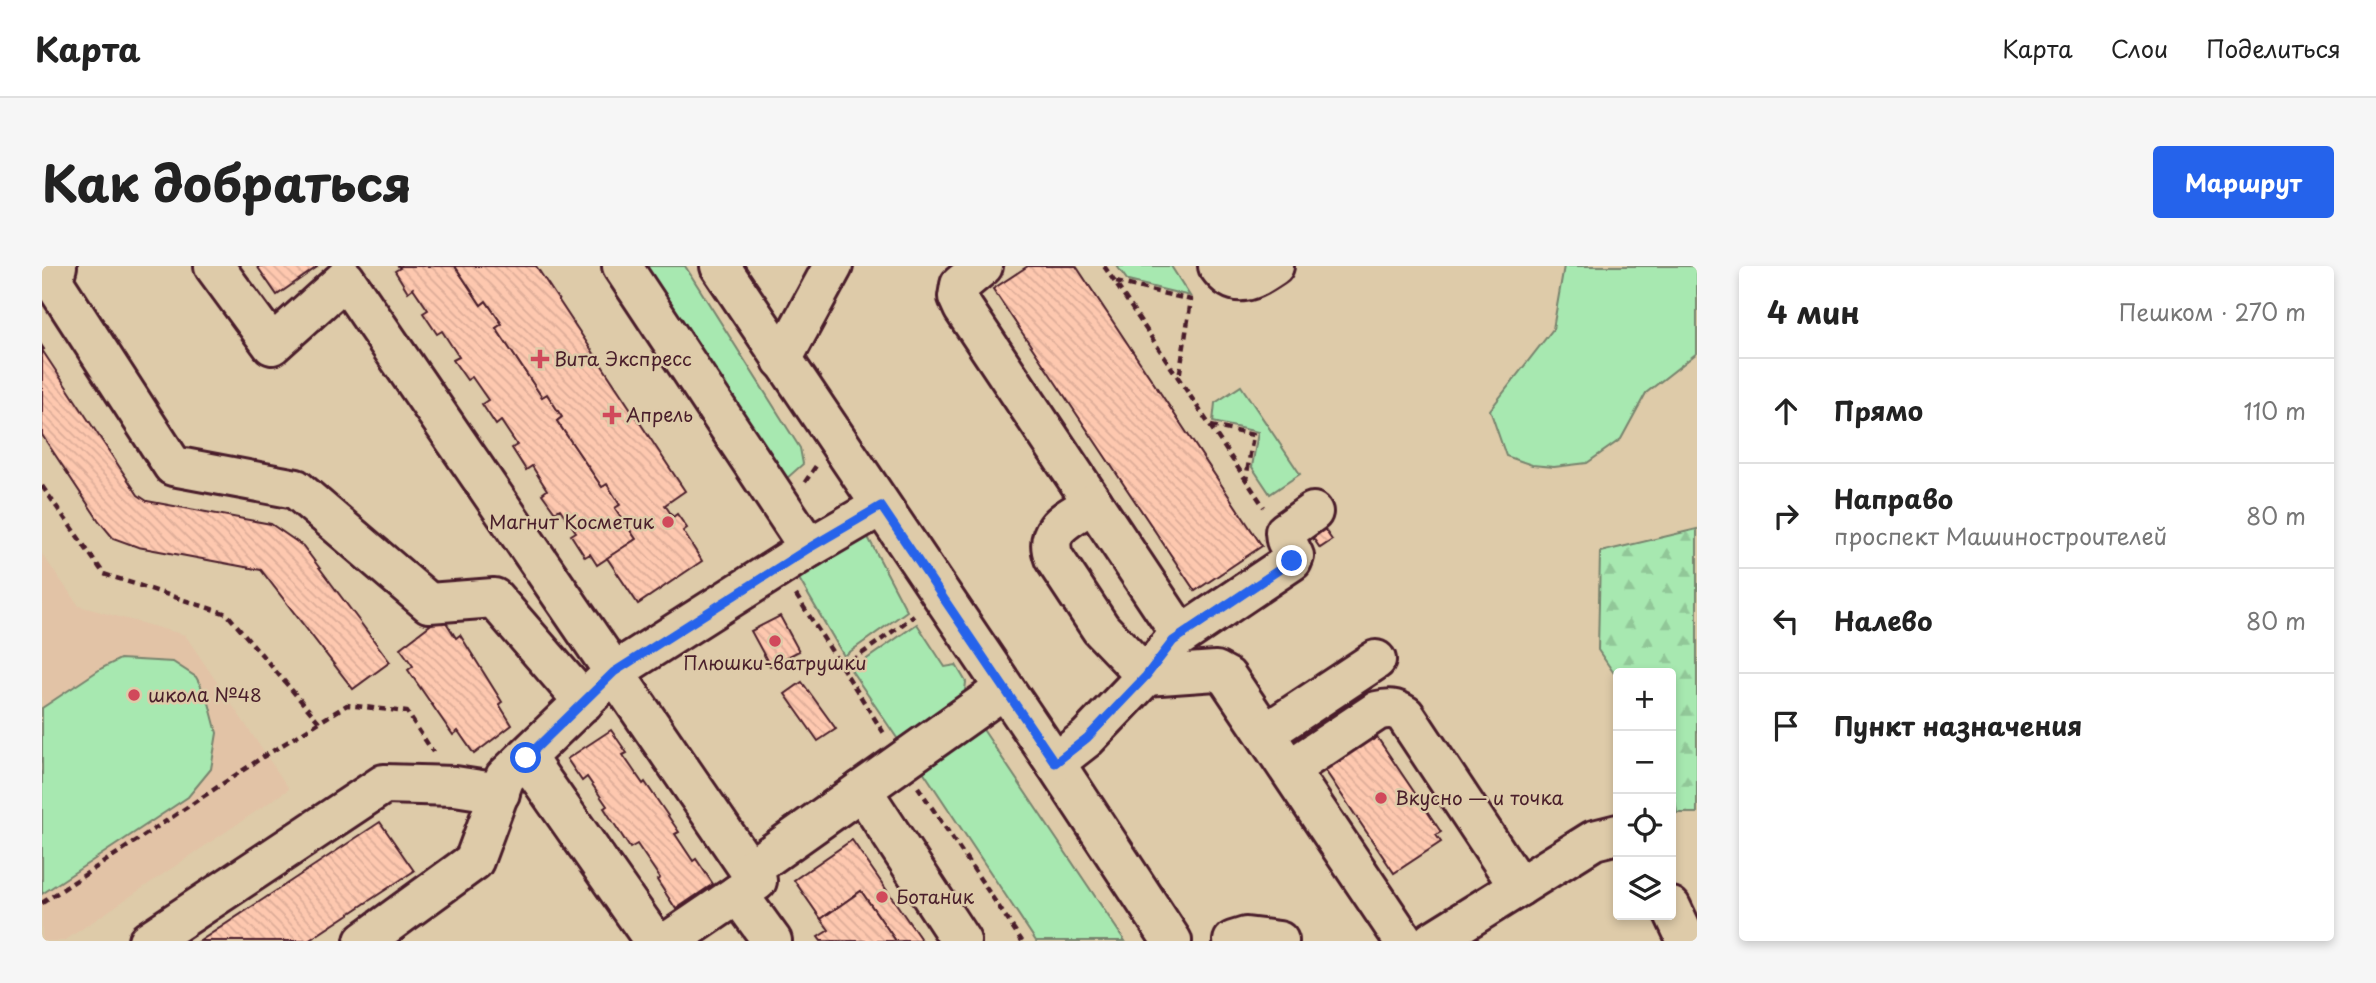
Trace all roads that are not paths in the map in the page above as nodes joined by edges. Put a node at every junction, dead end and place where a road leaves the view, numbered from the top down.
1 (57, 266) edge
2 (214, 266) edge
3 (622, 266) edge
4 (720, 266) edge
5 (833, 266) edge
6 (983, 266) edge
7 (1218, 266) edge
8 (1274, 266) edge
9 (782, 360) junction
10 (1093, 503) junction
11 (881, 506) junction
12 (1299, 522) road end
13 (809, 548) junction
14 (1181, 635) junction
15 (1376, 660) dead end
16 (614, 672) junction
17 (1146, 676) junction
18 (1004, 689) junction
19 (584, 702) junction
20 (1266, 733) junction
21 (526, 758) junction
22 (1055, 763) junction
23 (1290, 769) junction
24 (862, 790) junction
25 (500, 793) junction
26 (1613, 835) edge
27 (744, 882) junction
28 (1519, 887) junction
29 (1697, 890) edge
30 (1676, 904) edge
31 (1676, 918) edge
32 (148, 941) edge
33 (364, 941) edge
34 (654, 941) edge
35 (669, 941) edge
36 (772, 941) edge
37 (961, 941) edge
38 (1172, 941) edge
39 (1233, 941) edge
40 (1279, 941) edge
41 (1404, 941) edge
42 (1432, 941) edge
43 (1687, 941) edge

1 - 19 street
2 - 16 street
3 - 13 street
4 - 9 street
5 - 9 street
6 - 10 street
7 - 8 street
9 - 11 street
10 - 14 street
10 - 17 street
11 - 13 street
11 - 18 street
12 - 14 street
13 - 16 street
14 - 17 street
15 - 20 street
16 - 19 street
16 - 27 street
17 - 20 street
17 - 22 street
18 - 22 street
18 - 24 street
19 - 21 street
20 - 23 street
21 - 25 street
21 - 34 street
22 - 38 street
23 - 28 street
23 - 41 street
24 - 27 street
24 - 37 street
25 - 32 street
25 - 33 street
26 - 28 street
27 - 35 street
27 - 36 street
28 - 42 street
29 - 30 street
31 - 43 street
39 - 40 street

